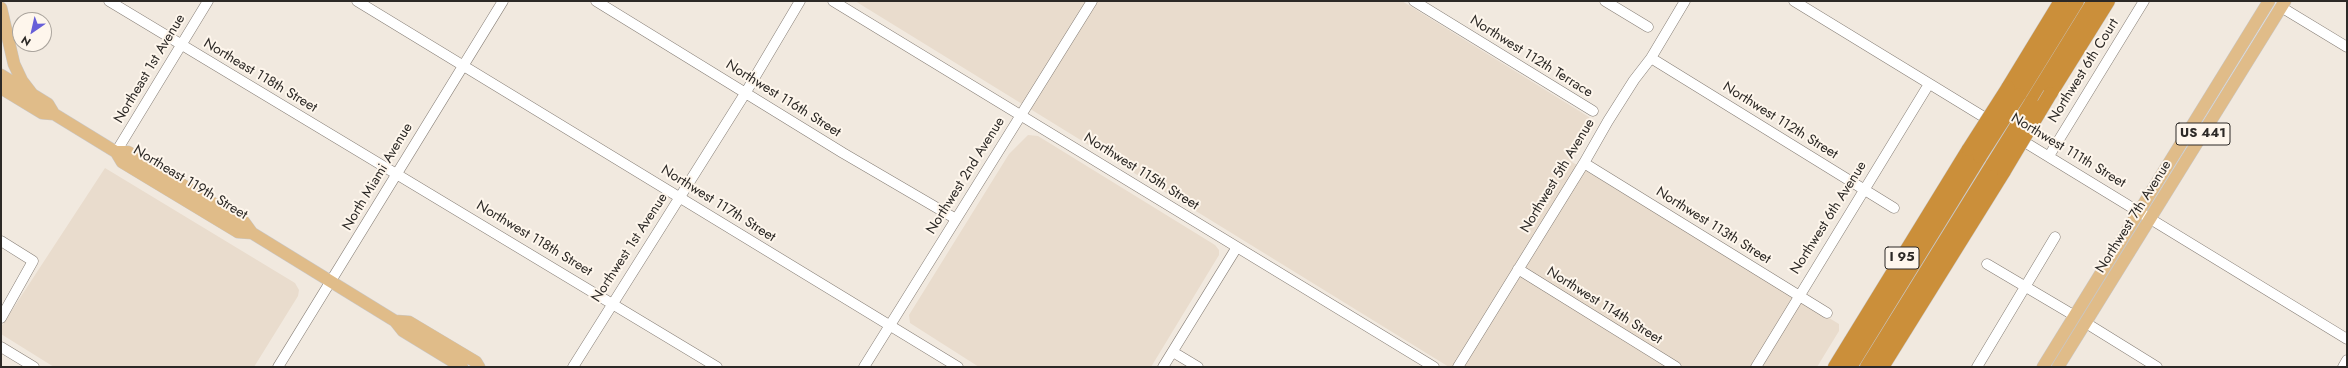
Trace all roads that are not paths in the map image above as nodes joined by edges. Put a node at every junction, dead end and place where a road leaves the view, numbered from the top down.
1 (109, 1) edge
2 (208, 1) edge
3 (357, 1) edge
4 (503, 1) edge
5 (596, 1) edge
6 (800, 1) edge
7 (833, 1) edge
8 (1092, 1) edge
9 (1414, 1) edge
10 (1605, 1) edge
11 (1685, 1) edge
12 (1794, 1) edge
13 (2062, 1) edge
14 (2077, 1) edge
15 (2094, 1) edge
16 (2108, 1) edge
17 (2144, 1) edge
18 (2269, 1) edge
19 (2282, 3) edge
20 (1, 8) edge
21 (2255, 24) junction
22 (1648, 27) dead end
23 (181, 45) junction
24 (2347, 47) edge
25 (1651, 58) junction
26 (463, 66) junction
27 (1, 76) edge
28 (1929, 84) junction
29 (2234, 84) junction
30 (1, 88) edge
31 (2013, 91) junction
32 (746, 92) junction
33 (32, 94) junction
34 (1593, 111) dead end
35 (54, 114) junction
36 (1021, 115) junction
37 (116, 152) junction
38 (1975, 153) junction
39 (2049, 156) junction
40 (1584, 163) junction
41 (1999, 168) junction
42 (397, 173) junction
43 (1864, 189) junction
44 (680, 196) junction
45 (1894, 208) dead end
46 (2140, 211) junction
47 (2151, 218) junction
48 (956, 219) junction
49 (2055, 237) dead end
50 (1, 241) edge
51 (1237, 247) junction
52 (1987, 264) dead end
53 (1518, 269) junction
54 (331, 281) junction
55 (2026, 288) junction
56 (1798, 295) junction
57 (612, 302) junction
58 (1827, 313) dead end
59 (2074, 316) junction
60 (1, 318) edge
61 (395, 321) junction
62 (2086, 323) junction
63 (890, 326) junction
64 (2347, 338) edge
65 (1, 347) edge
66 (1173, 352) junction
67 (2347, 360) edge
68 (34, 367) edge
69 (278, 367) edge
70 (462, 367) edge
71 (479, 367) edge
72 (573, 367) edge
73 (717, 367) edge
74 (864, 367) edge
75 (958, 367) edge
76 (1164, 367) edge
77 (1198, 367) edge
78 (1434, 367) edge
79 (1458, 367) edge
80 (1676, 367) edge
81 (1756, 367) edge
82 (1835, 367) edge
83 (1850, 367) edge
84 (1867, 367) edge
85 (1882, 367) edge
86 (1976, 367) edge
87 (2043, 367) edge
88 (2057, 367) edge
89 (2157, 367) edge
90 (2342, 367) edge

1 - 23 street, Northeast 118th Street
2 - 23 street, Northeast 1st Avenue
3 - 26 street, Northwest 117th Street
4 - 26 street, North Miami Avenue
5 - 32 street, Northwest 116th Street
6 - 32 street, Northwest 1st Avenue
7 - 36 street, Northwest 115th Street
8 - 36 street, Northwest 2nd Avenue
9 - 34 street, Northwest 112th Terrace
10 - 22 street
11 - 25 street, Northwest 5th Avenue
12 - 28 street, Northwest 111th Street
13 - 31 highway, I 95
14 - 31 highway
15 - 41 highway, bridge
16 - 41 highway, I 95, bridge
17 - 39 street, Northwest 6th Court
18 - 21 main road, Northwest 7th Avenue / US 441
19 - 24 street
19 - 29 main road, Northwest 7th Avenue / US 441
20 - 33 main road
21 - 29 main road
21 - 46 main road, Northwest 7th Avenue / US 441
23 - 37 street, Northeast 1st Avenue
23 - 42 street, Northeast 118th Street
25 - 40 street, Northwest 5th Avenue
25 - 43 street, Northwest 112th Street
26 - 42 street, North Miami Avenue
26 - 44 street, Northwest 117th Street
27 - 33 main road, Northeast 119th Street
28 - 39 street, Northwest 111th Street
28 - 43 street, Northwest 6th Avenue
29 - 47 main road, Northwest 7th Avenue / US 441
30 - 35 main road, Northeast 119th Street
31 - 38 highway, I 95, bridge
32 - 44 street, Northwest 1st Avenue
32 - 48 street, Northwest 116th Street
33 - 35 main road, Northeast 119th Street
35 - 37 main road, Northeast 119th Street
36 - 48 street, Northwest 2nd Avenue
36 - 51 street, Northwest 115th Street
37 - 54 main road, Northeast 119th Street
38 - 82 highway, I 95
38 - 83 highway
39 - 46 street, Northwest 111th Street
40 - 53 street, Northwest 5th Avenue
40 - 56 street, Northwest 113th Street
41 - 84 highway
41 - 85 highway, I 95
42 - 54 street, North Miami Avenue
42 - 57 street, Northwest 118th Street
43 - 45 street, Northwest 112th Street
43 - 56 street, Northwest 6th Avenue
44 - 57 street, Northwest 1st Avenue
44 - 63 street, Northwest 117th Street
46 - 47 street, Northwest 111th Street
46 - 59 main road, Northwest 7th Avenue / US 441
47 - 62 main road, Northwest 7th Avenue / US 441
47 - 64 street, Northwest 111th Street
48 - 63 street, Northwest 2nd Avenue
49 - 55 street
50 - 60 street
51 - 66 street
51 - 78 street, Northwest 115th Street
52 - 55 street
53 - 79 street, Northwest 5th Avenue
53 - 80 street, Northwest 114th Street
54 - 61 main road, Northeast 119th Street
54 - 69 street, North Miami Avenue
55 - 59 street
55 - 86 street
56 - 58 street, Northwest 113th Street
56 - 81 street, Northwest 6th Avenue
57 - 72 street, Northwest 1st Avenue
57 - 73 street, Northwest 118th Street
59 - 87 main road, Northwest 7th Avenue / US 441
59 - 88 main road
61 - 70 main road
61 - 71 main road
62 - 88 main road, Northwest 7th Avenue / US 441
62 - 89 street
63 - 74 street, Northwest 2nd Avenue
63 - 75 street, Northwest 117th Street
65 - 68 street
66 - 76 street
66 - 77 street
67 - 90 street

